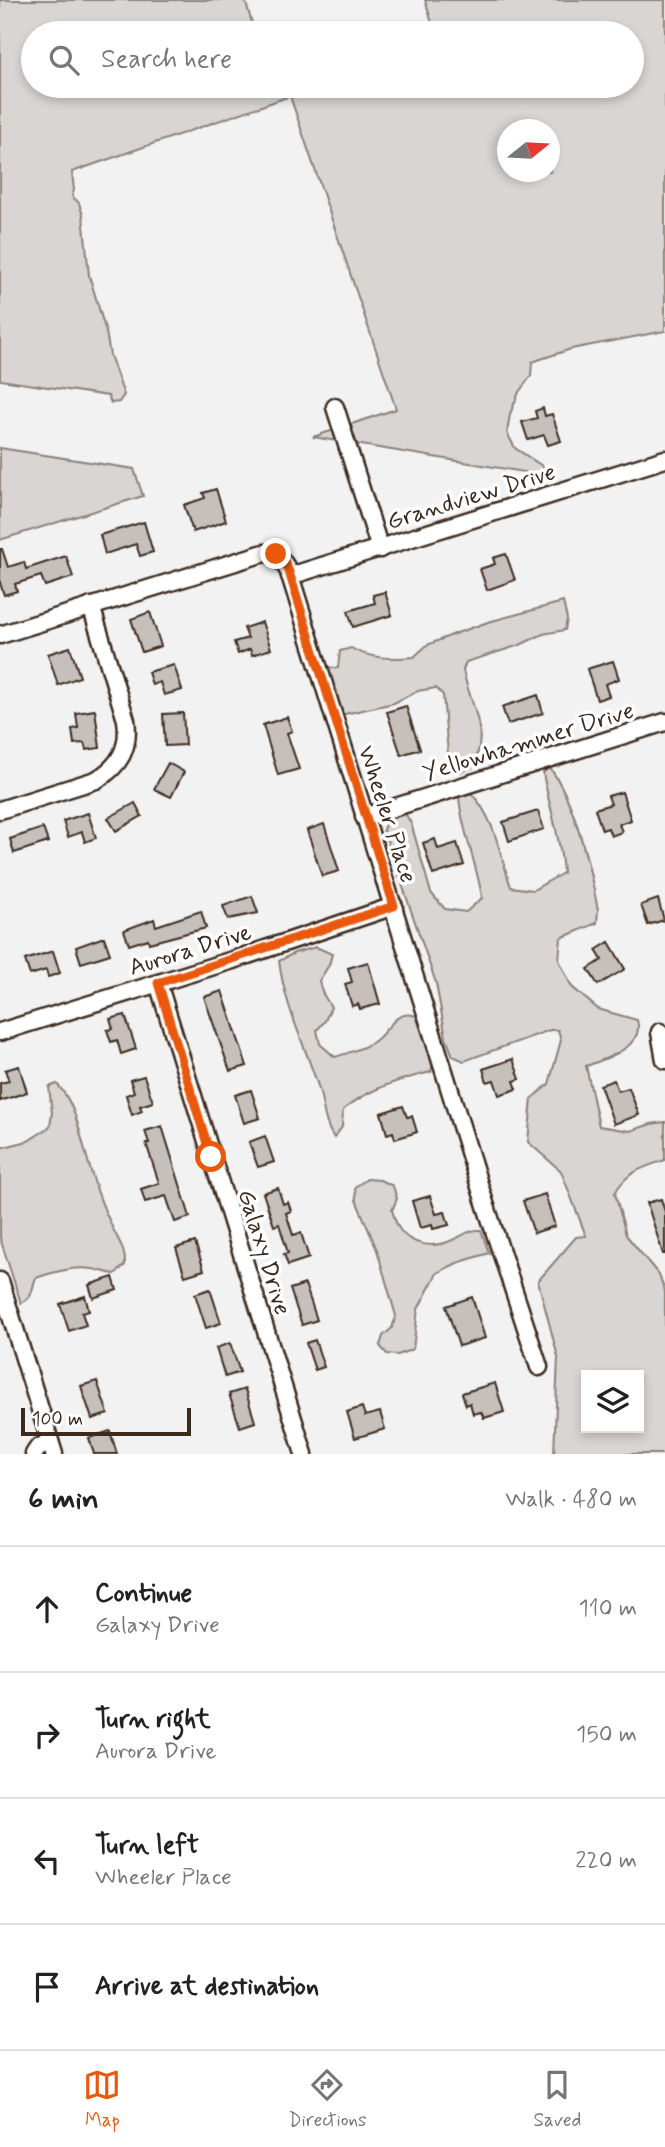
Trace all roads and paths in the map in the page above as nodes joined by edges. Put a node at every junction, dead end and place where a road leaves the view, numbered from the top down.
1 (335, 407) dead end
2 (665, 459) edge
3 (380, 549) junction
4 (290, 576) junction
5 (91, 606) junction
6 (0, 635) edge
7 (665, 722) edge
8 (0, 810) edge
9 (364, 817) junction
10 (394, 906) junction
11 (158, 983) junction
12 (0, 1032) edge
13 (660, 1032) dead end
14 (665, 1060) edge
15 (0, 1280) edge
16 (539, 1367) dead end
17 (52, 1448) edge
18 (34, 1454) edge
19 (304, 1454) edge

1 - 3 street
2 - 3 street, Grandview Drive
3 - 4 street, Grandview Drive
4 - 5 street, Wheeler Place
4 - 9 street, Wheeler Place
5 - 6 street, Wheeler Place
5 - 8 street
7 - 9 street, Yellowhammer Drive
9 - 10 street, Wheeler Place
10 - 11 street, Aurora Drive
10 - 16 street, Wheeler Place
11 - 12 street, Aurora Drive
11 - 19 street, Galaxy Drive
13 - 14 street
15 - 17 street
17 - 18 street

